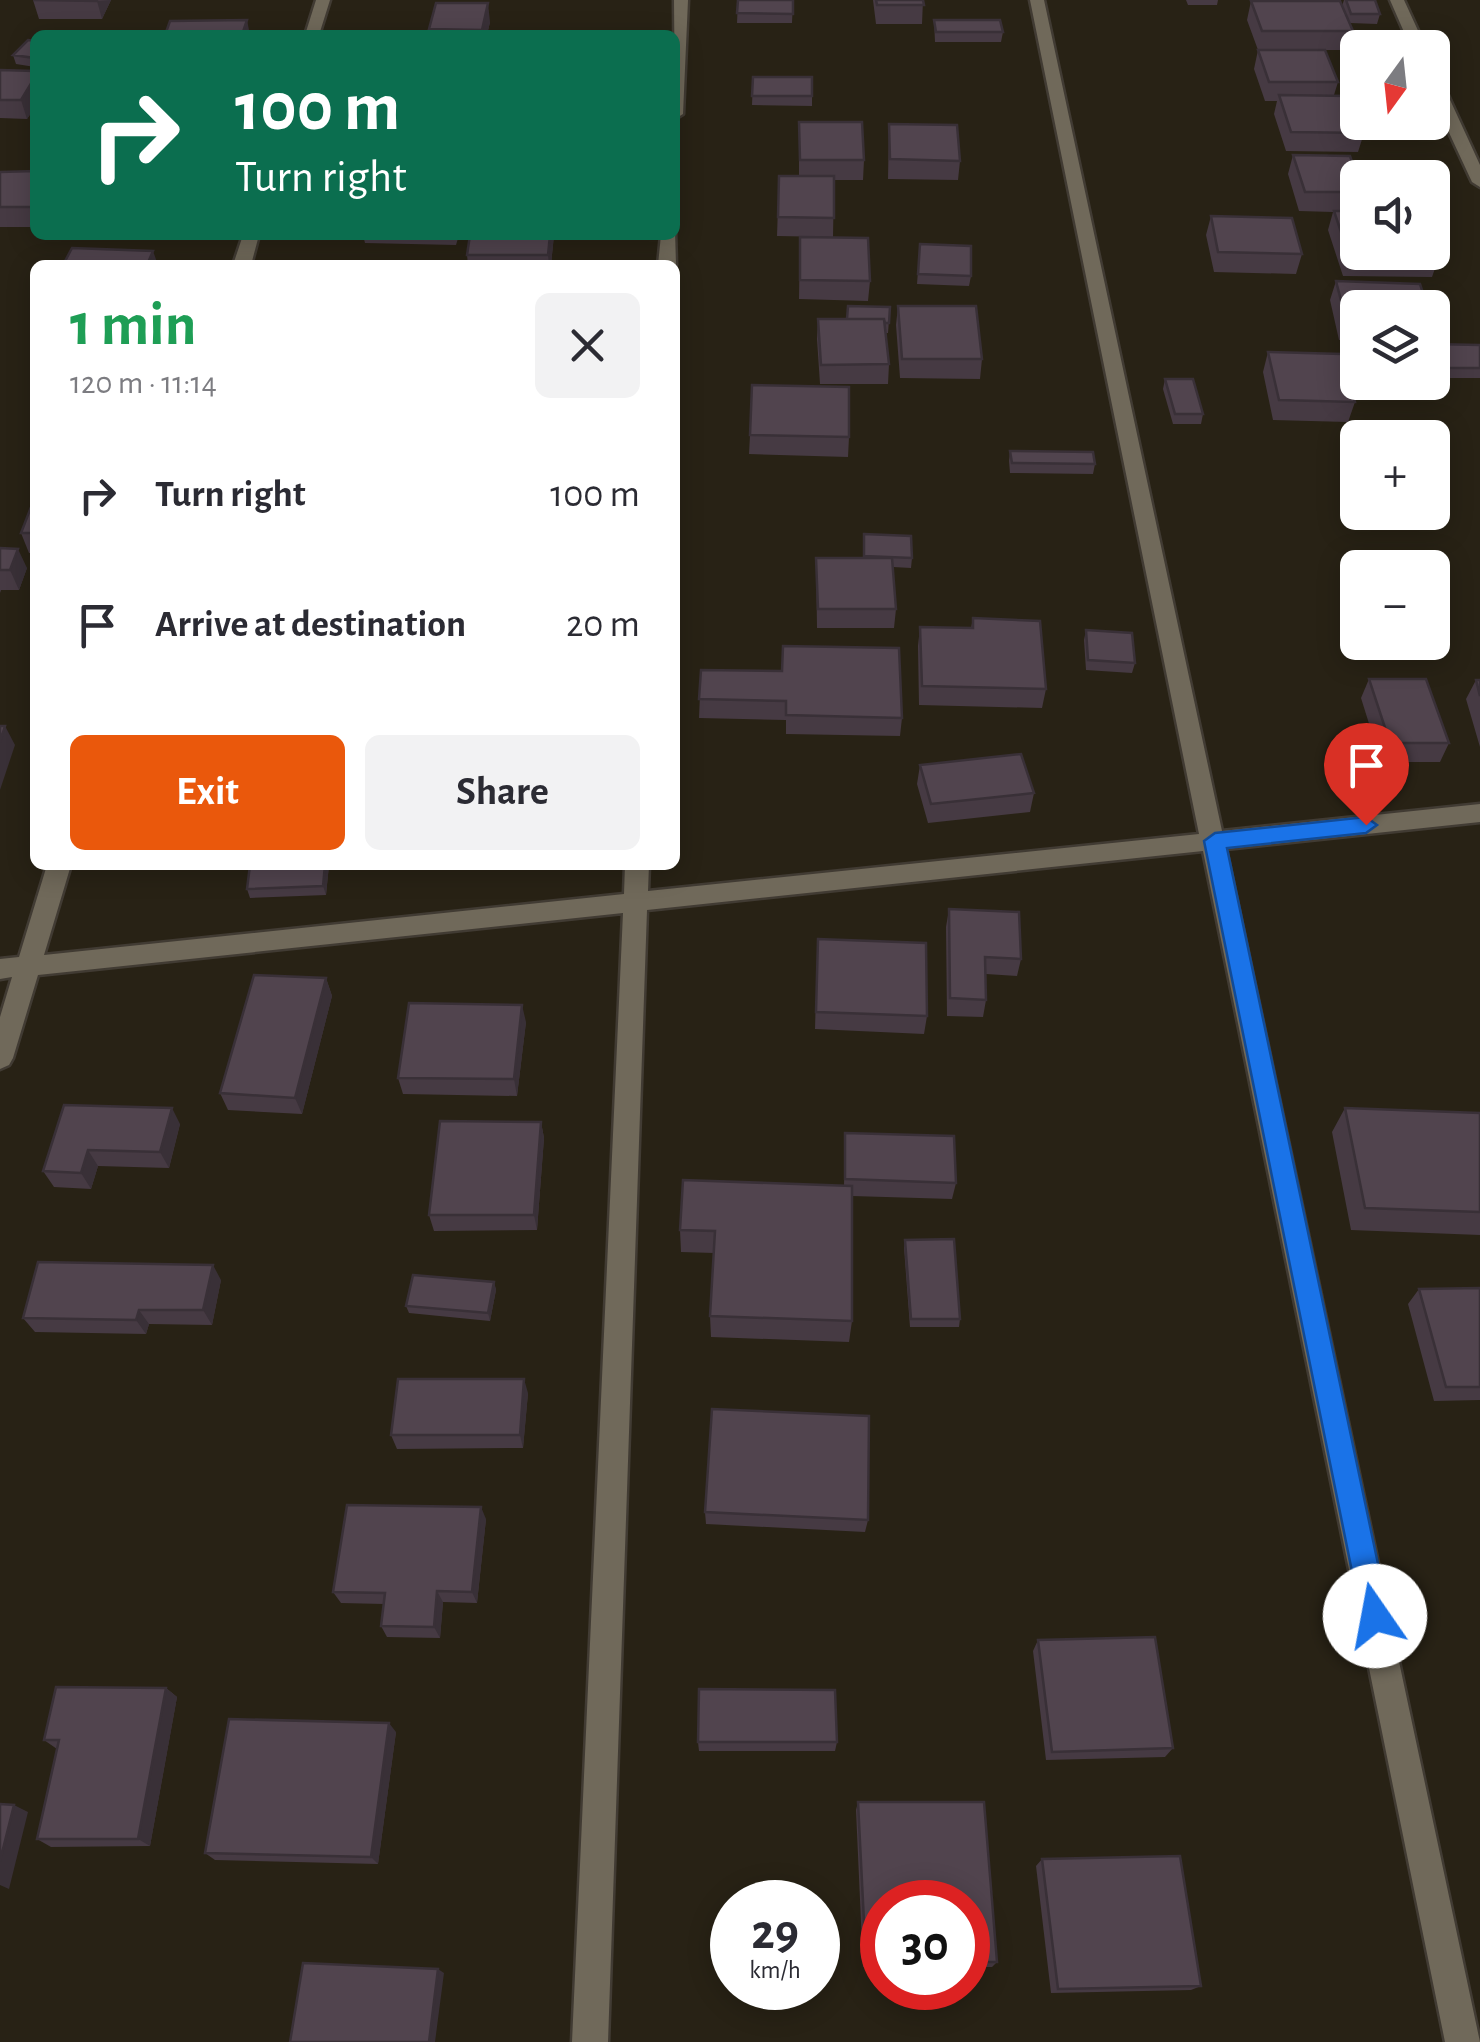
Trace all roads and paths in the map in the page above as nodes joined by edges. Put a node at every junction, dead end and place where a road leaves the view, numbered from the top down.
1 (322, 0) edge
2 (681, 0) edge
3 (1037, 0) edge
4 (1397, 0) edge
5 (313, 30) edge
6 (679, 30) edge
7 (1411, 30) edge
8 (1450, 117) edge
9 (1480, 182) edge
10 (1480, 813) edge
11 (1215, 841) junction
12 (57, 870) edge
13 (638, 870) edge
14 (636, 902) junction
15 (28, 966) junction
16 (0, 969) edge
17 (0, 1058) edge
18 (590, 2042) edge
19 (1463, 2042) edge

1 - 5 street
2 - 6 street
3 - 11 street
4 - 7 street
8 - 9 street
10 - 11 street
11 - 14 street
11 - 19 street
12 - 15 street
13 - 14 street
14 - 15 street
14 - 18 street
15 - 16 street
15 - 17 street

